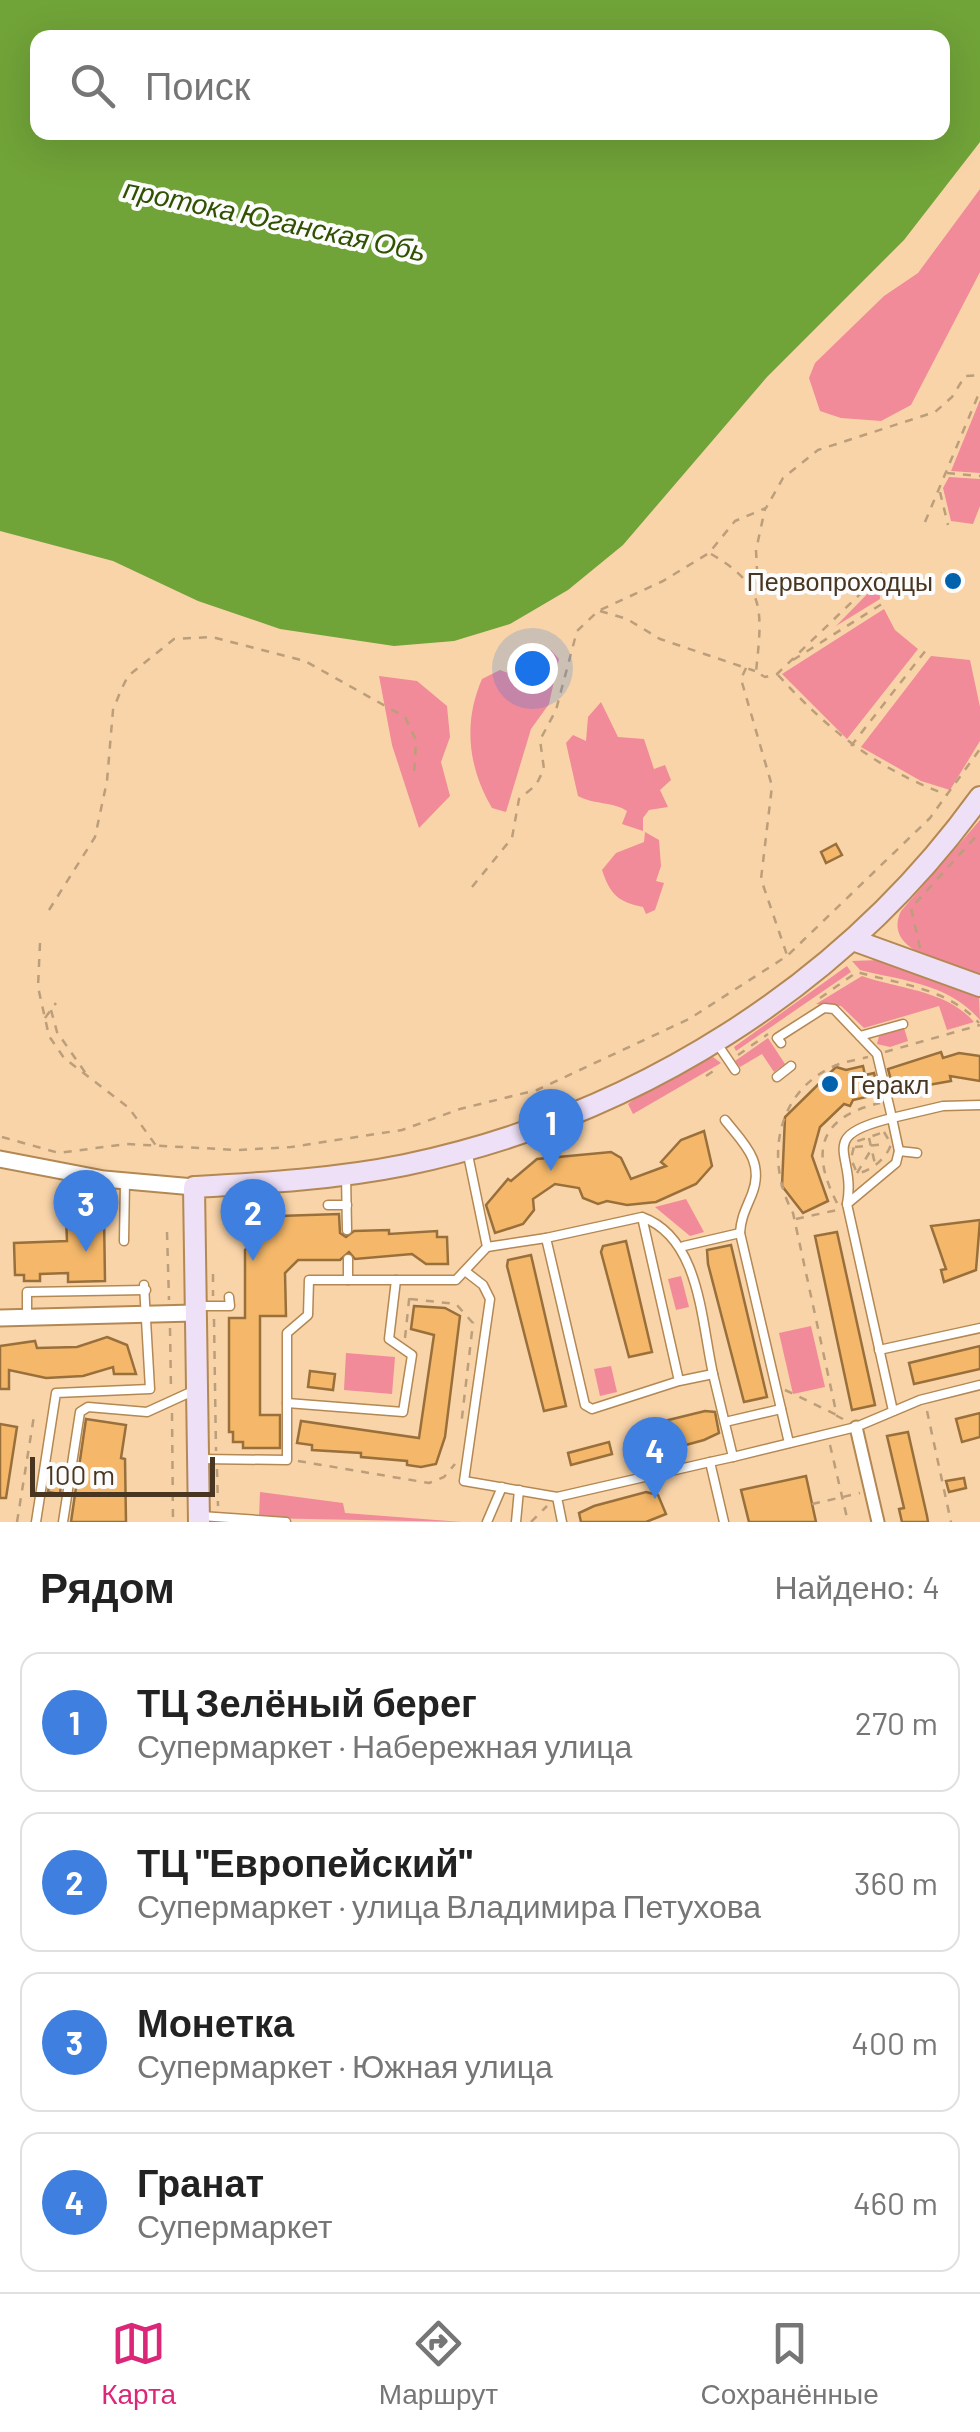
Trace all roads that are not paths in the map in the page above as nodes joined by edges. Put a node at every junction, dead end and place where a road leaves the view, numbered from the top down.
1 (980, 797) edge
2 (853, 940) junction
3 (980, 986) edge
4 (903, 1024) dead end
5 (860, 1036) junction
6 (716, 1042) junction
7 (781, 1043) dead end
8 (791, 1066) dead end
9 (734, 1070) dead end
10 (776, 1077) dead end
11 (980, 1105) edge
12 (892, 1118) junction
13 (724, 1120) dead end
14 (466, 1150) junction
15 (900, 1152) junction
16 (917, 1153) dead end
17 (0, 1159) edge
18 (346, 1174) junction
19 (125, 1181) junction
20 (194, 1187) junction
21 (847, 1204) junction
22 (347, 1205) junction
23 (328, 1206) dead end
24 (642, 1216) junction
25 (347, 1230) dead end
26 (740, 1234) junction
27 (546, 1238) junction
28 (124, 1241) dead end
29 (487, 1246) junction
30 (684, 1246) junction
31 (348, 1260) dead end
32 (465, 1270) junction
33 (348, 1280) junction
34 (396, 1280) junction
35 (229, 1297) dead end
36 (200, 1309) junction
37 (147, 1315) junction
38 (0, 1318) edge
39 (28, 1318) junction
40 (980, 1328) edge
41 (879, 1350) junction
42 (713, 1374) junction
43 (679, 1382) junction
44 (980, 1385) edge
45 (195, 1390) junction
46 (287, 1403) junction
47 (781, 1409) junction
48 (892, 1410) junction
49 (725, 1422) junction
50 (856, 1427) junction
51 (789, 1443) junction
52 (733, 1456) junction
53 (207, 1459) junction
54 (710, 1462) junction
55 (502, 1488) junction
56 (519, 1490) junction
57 (557, 1496) junction
58 (205, 1518) edge
59 (36, 1522) edge
60 (63, 1522) edge
61 (286, 1522) edge
62 (487, 1522) edge
63 (516, 1522) edge
64 (562, 1522) edge
65 (724, 1522) edge
66 (878, 1522) edge

1 - 2 main road
2 - 3 main road
2 - 6 main road
4 - 5 lane
5 - 7 lane
5 - 12 lane
6 - 9 lane
6 - 14 main road
8 - 10 lane
11 - 12 lane
12 - 15 lane
12 - 21 lane
13 - 26 lane
14 - 18 main road
14 - 29 lane
15 - 16 lane
15 - 21 lane
17 - 19 street
18 - 20 main road
18 - 22 lane
19 - 20 street
19 - 28 lane
20 - 36 main road
21 - 41 lane
22 - 23 lane
22 - 25 lane
24 - 27 lane
24 - 30 lane
24 - 43 lane
26 - 30 lane
26 - 47 lane
27 - 29 lane
27 - 43 lane
29 - 32 lane
30 - 42 lane
31 - 33 lane
32 - 34 lane
32 - 55 lane
33 - 34 lane
33 - 46 lane
34 - 46 lane
35 - 36 lane
36 - 37 street
36 - 45 main road
37 - 39 street
37 - 39 lane
37 - 59 lane
38 - 39 street
40 - 41 lane
41 - 48 lane
42 - 43 lane
42 - 49 lane
44 - 48 lane
45 - 53 main road
45 - 60 lane
46 - 53 lane
47 - 49 lane
47 - 51 lane
48 - 50 lane
49 - 52 lane
50 - 51 lane
50 - 66 street
51 - 52 lane
52 - 54 lane
53 - 58 main road
54 - 57 lane
54 - 65 lane
55 - 56 lane
55 - 62 lane
56 - 57 lane
56 - 63 lane
57 - 64 lane
58 - 61 lane

